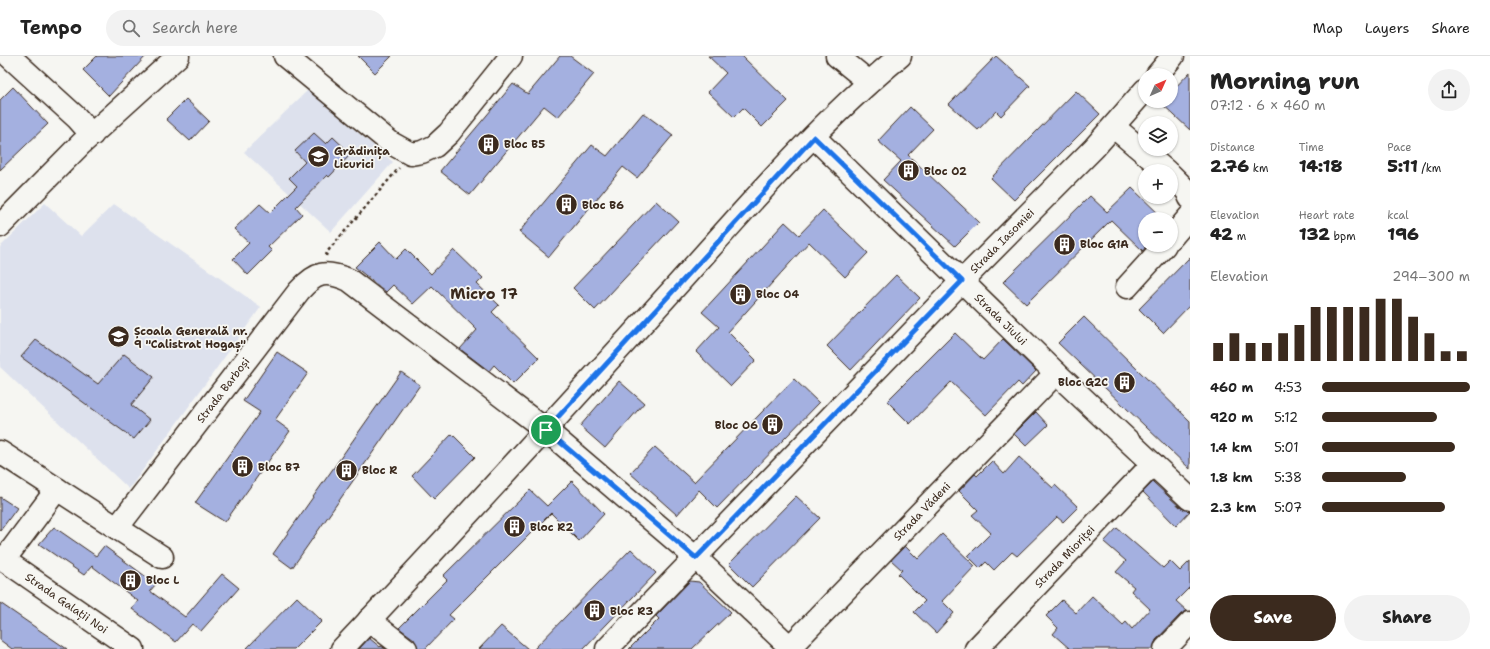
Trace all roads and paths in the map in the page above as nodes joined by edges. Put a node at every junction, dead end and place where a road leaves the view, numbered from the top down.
1 (10, 56) edge
2 (178, 56) edge
3 (285, 56) edge
4 (511, 56) edge
5 (837, 56) edge
6 (900, 56) edge
7 (1173, 56) edge
8 (1163, 68) edge
9 (869, 82) junction
10 (1138, 98) edge
11 (1114, 126) junction
12 (92, 135) junction
13 (814, 137) junction
14 (411, 154) junction
15 (1158, 164) edge
16 (1178, 182) edge
17 (1190, 198) edge
18 (1190, 216) edge
19 (0, 226) edge
20 (1178, 230) edge
21 (1159, 252) edge
22 (321, 274) junction
23 (962, 281) junction
24 (1127, 287) dead end
25 (1056, 373) junction
26 (546, 430) junction
27 (0, 452) edge
28 (1153, 464) junction
29 (57, 489) junction
30 (1190, 499) edge
31 (117, 528) junction
32 (162, 557) dead end
33 (696, 558) junction
34 (2, 559) edge
35 (370, 620) junction
36 (1190, 623) edge
37 (790, 648) edge
38 (133, 649) edge
39 (342, 649) edge
40 (406, 649) edge
41 (607, 649) edge
42 (976, 649) edge
43 (1165, 649) edge

1 - 12 street
2 - 12 street
3 - 14 street
4 - 14 street
5 - 9 street
6 - 9 street
7 - 8 street
9 - 13 street
10 - 11 street, Strada Iasomiei
11 - 15 street
11 - 23 street, Strada Iasomiei
12 - 19 street
13 - 23 street, Strada Jiului
13 - 26 street
14 - 22 path
16 - 17 street
18 - 20 street
21 - 24 street
22 - 26 street
22 - 31 street, Strada Barboși
23 - 25 street, Strada Jiului
23 - 33 street, Strada Iasomiei
25 - 28 street, Strada Jiului
25 - 37 street, Strada Vădeni
26 - 33 street
26 - 35 street
27 - 29 street
28 - 30 street, Strada Jiului
28 - 42 street, Strada Mioriței
29 - 31 street
29 - 34 street
31 - 32 street
33 - 37 street
33 - 41 street, Strada Iasomiei
34 - 38 street, Strada Galații Noi
35 - 39 street
35 - 40 street
36 - 43 street

